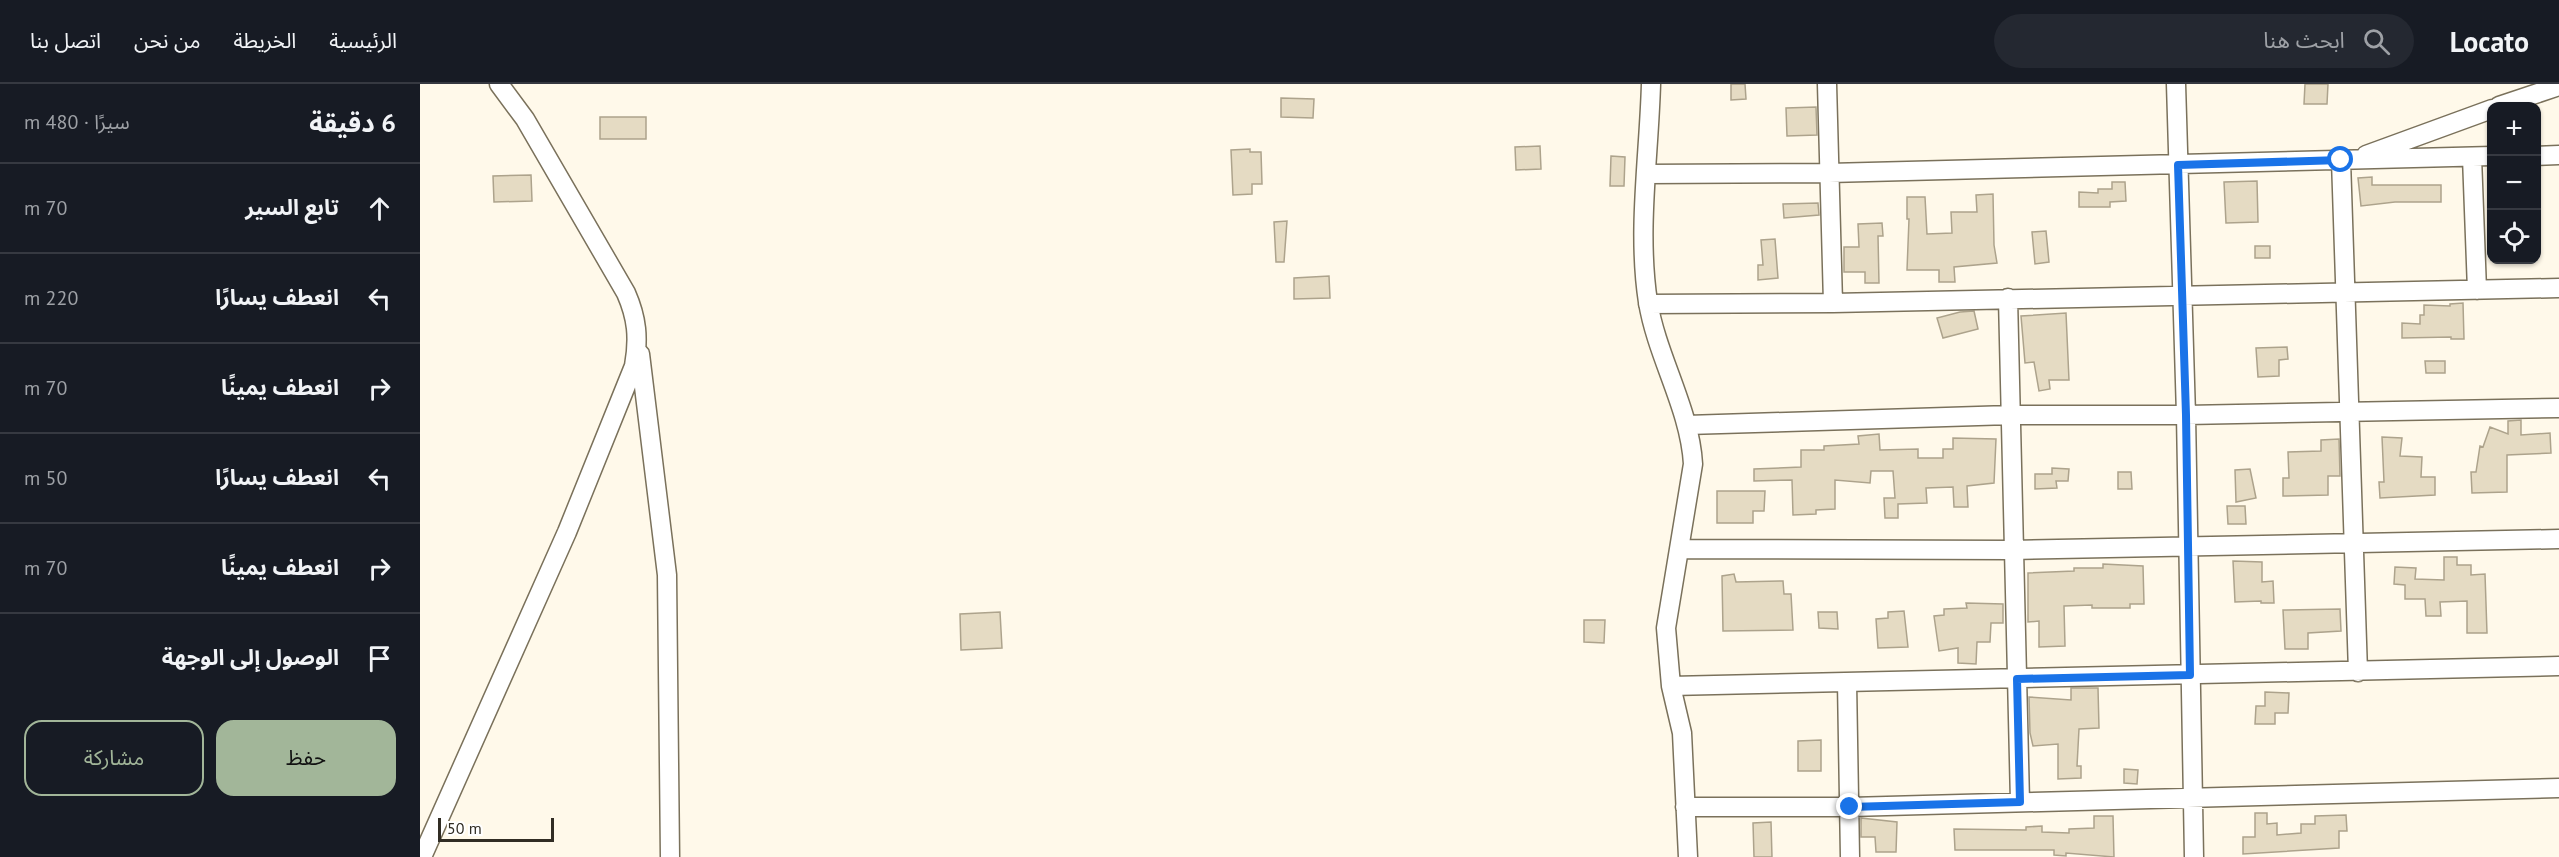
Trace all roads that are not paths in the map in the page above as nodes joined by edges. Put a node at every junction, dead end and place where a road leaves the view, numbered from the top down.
1 (499, 84) edge
2 (1652, 84) edge
3 (1827, 84) edge
4 (2176, 84) edge
5 (2544, 87) edge
6 (2508, 102) edge
7 (2487, 111) edge
8 (2559, 155) edge
9 (2487, 156) edge
10 (2541, 156) edge
11 (2472, 157) junction
12 (2347, 160) junction
13 (2178, 165) junction
14 (1829, 173) junction
15 (1647, 174) junction
16 (2559, 288) edge
17 (2477, 290) junction
18 (2346, 292) junction
19 (2182, 294) junction
20 (2008, 298) junction
21 (1833, 303) junction
22 (1648, 304) junction
23 (638, 337) junction
24 (2559, 408) edge
25 (2350, 413) junction
26 (2010, 415) junction
27 (2186, 415) junction
28 (1687, 425) junction
29 (2559, 539) edge
30 (2353, 543) junction
31 (2188, 547) junction
32 (1680, 549) junction
33 (2012, 550) junction
34 (2559, 666) edge
35 (2358, 672) junction
36 (2190, 675) junction
37 (2017, 679) junction
38 (1847, 682) junction
39 (1671, 686) junction
40 (2559, 788) edge
41 (2192, 799) junction
42 (2020, 802) junction
43 (1684, 807) junction
44 (1850, 807) junction
45 (422, 857) edge
46 (670, 857) edge
47 (1689, 857) edge
48 (1850, 857) edge
49 (2194, 857) edge

1 - 23 street
2 - 15 street
3 - 14 street
4 - 13 street
5 - 6 street
7 - 12 street
8 - 10 street
9 - 11 street
11 - 12 street
11 - 17 street
12 - 13 street
12 - 18 street
13 - 14 street
13 - 19 street
14 - 15 street
14 - 21 street
15 - 22 street
16 - 17 street
17 - 18 street
18 - 19 street
18 - 25 street
19 - 20 street
19 - 27 street
20 - 21 street
20 - 26 street
21 - 22 street
22 - 28 street
23 - 45 street
23 - 46 street
24 - 25 street
25 - 27 street
25 - 30 street
26 - 27 street
26 - 28 street
26 - 33 street
27 - 31 street
28 - 32 street
29 - 30 street
30 - 31 street
30 - 35 street
31 - 33 street
31 - 36 street
32 - 33 street
32 - 39 street
33 - 37 street
34 - 35 street
35 - 36 street
36 - 37 street
36 - 41 street
37 - 38 street
37 - 42 street
38 - 39 street
38 - 44 street
39 - 43 street
40 - 41 street
41 - 42 street
41 - 49 street
42 - 44 street
43 - 44 street
43 - 47 street
44 - 48 street

